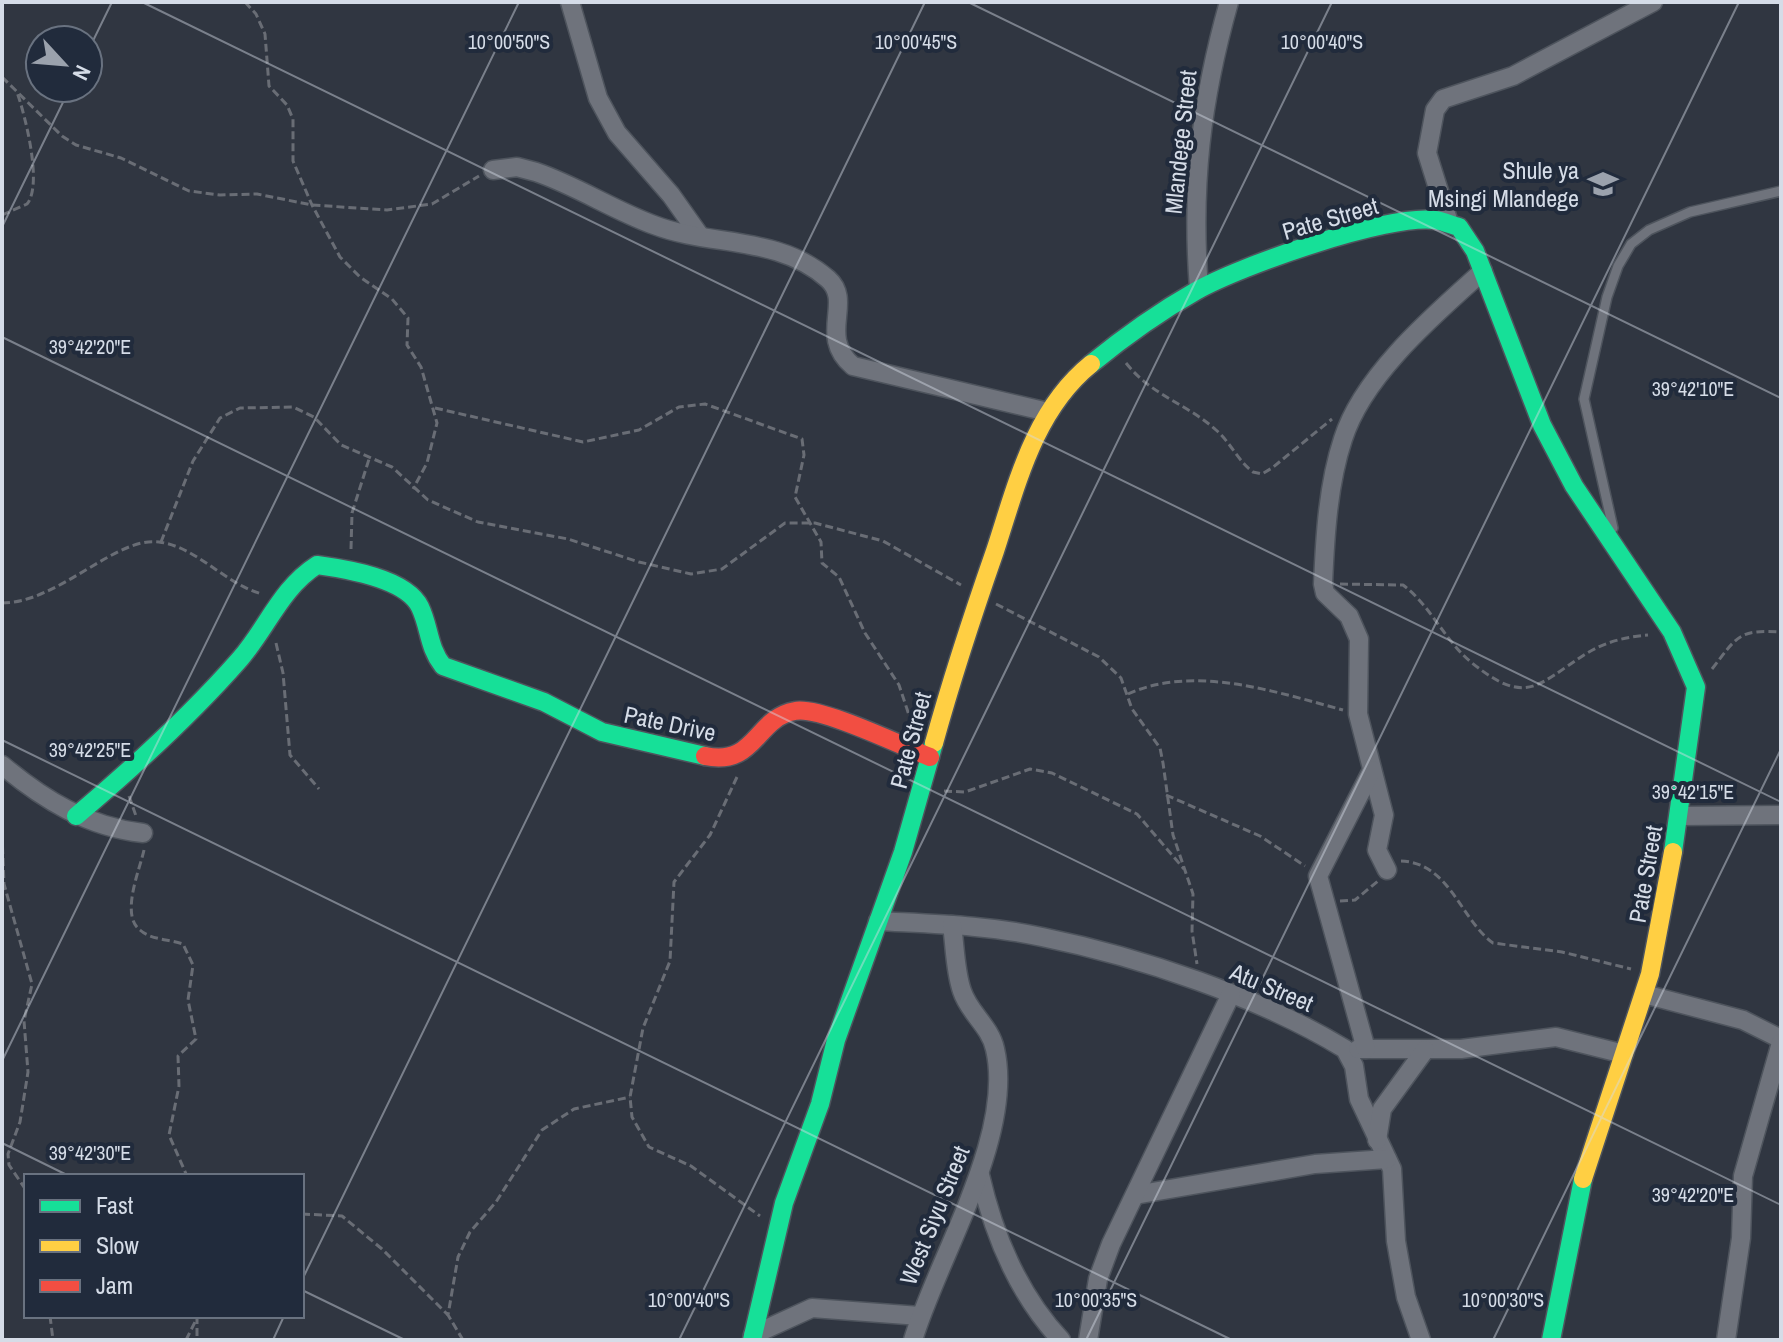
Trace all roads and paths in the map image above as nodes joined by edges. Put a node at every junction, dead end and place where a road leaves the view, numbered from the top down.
1 (245, 2) edge
2 (570, 2) edge
3 (1229, 2) edge
4 (1653, 2) edge
5 (2, 77) edge
6 (17, 92) junction
7 (493, 170) joint
8 (1781, 191) edge
9 (312, 205) junction
10 (2, 215) edge
11 (1449, 223) junction
12 (700, 236) junction
13 (1483, 271) junction
14 (1199, 289) junction
15 (1112, 346) junction
16 (435, 408) junction
17 (1048, 412) junction
18 (1335, 418) dead end
19 (370, 456) junction
20 (413, 489) junction
21 (807, 522) junction
22 (161, 542) junction
23 (1618, 550) junction
24 (360, 571) junction
25 (1323, 584) junction
26 (285, 595) junction
27 (979, 597) junction
28 (2, 603) edge
29 (272, 616) junction
30 (1672, 632) junction
31 (1781, 632) edge
32 (1696, 687) junction
33 (1126, 695) junction
34 (1358, 714) junction
35 (747, 751) junction
36 (924, 755) junction
37 (2, 765) edge
38 (1372, 770) junction
39 (128, 773) junction
40 (924, 780) junction
41 (319, 789) dead end
42 (1166, 795) junction
43 (1781, 815) edge
44 (76, 816) junction
45 (1680, 816) junction
46 (143, 833) junction
47 (2, 834) edge
48 (1387, 870) junction
49 (1186, 872) junction
50 (1318, 876) junction
51 (1323, 901) junction
52 (878, 921) junction
53 (952, 925) junction
54 (1650, 974) junction
55 (1201, 983) junction
56 (1231, 994) junction
57 (1644, 994) junction
58 (1781, 1041) edge
59 (1345, 1049) junction
60 (1366, 1049) junction
61 (1425, 1050) junction
62 (1624, 1054) junction
63 (630, 1097) junction
64 (1377, 1140) junction
65 (1387, 1159) junction
66 (186, 1174) edge
67 (980, 1175) junction
68 (24, 1187) edge
69 (1135, 1195) junction
70 (304, 1214) edge
71 (776, 1231) junction
72 (448, 1315) junction
73 (920, 1316) junction
74 (50, 1318) edge
75 (197, 1318) edge
76 (197, 1318) edge
77 (753, 1338) edge
78 (53, 1340) edge
79 (186, 1340) edge
80 (197, 1340) edge
81 (463, 1340) edge
82 (913, 1340) edge
83 (1061, 1340) edge
84 (1088, 1340) edge
85 (1421, 1340) edge
86 (1551, 1340) edge
87 (1726, 1340) edge

1 - 9 path
2 - 12 street
3 - 14 street, Mlandege Street
4 - 11 street
5 - 6 path
6 - 9 path
6 - 10 path
7 - 9 path
7 - 12 street
8 - 23 lane
9 - 16 path
11 - 13 street
11 - 14 street, Pate Street
12 - 17 street
13 - 23 street
13 - 25 street
14 - 15 street, Pate Street
15 - 17 street, Pate Street
15 - 18 path
16 - 20 path
16 - 21 path
17 - 27 street, Pate Street
19 - 20 path
19 - 22 path
19 - 24 path
20 - 21 path
21 - 27 path
21 - 36 path
22 - 26 path
22 - 28 path
23 - 30 street
24 - 26 street, Pate Drive
24 - 35 street, Pate Drive
25 - 30 path
25 - 34 street
26 - 29 street
27 - 33 path
27 - 36 street, Pate Street
29 - 39 street
29 - 41 path
30 - 32 street
31 - 32 path
32 - 45 street, Pate Street
33 - 34 path
33 - 42 path
34 - 38 street
35 - 36 street, Pate Drive
35 - 63 path
36 - 40 street, Pate Street
37 - 44 street
38 - 48 street
38 - 50 street
39 - 44 street
39 - 46 path
40 - 49 path
40 - 52 street, Pate Street
42 - 49 path
42 - 50 path
43 - 45 street
44 - 46 street
45 - 54 street, Pate Street
46 - 66 path
47 - 68 path
48 - 51 path
48 - 54 path
49 - 55 path
50 - 51 street
51 - 60 street
52 - 53 street, Atu Street
52 - 71 street, Pate Street
53 - 55 street, Atu Street
53 - 67 street, West Siyu Street
54 - 57 street, Pate Street
55 - 56 street, Atu Street
56 - 59 street, Atu Street
56 - 69 street
57 - 58 street
57 - 62 street, Pate Street
58 - 87 street
59 - 60 street
59 - 64 street
60 - 61 street
61 - 62 street
61 - 64 street
62 - 86 street, Pate Street
63 - 71 path
63 - 72 path
64 - 65 street
65 - 69 street
65 - 85 street
67 - 73 street, West Siyu Street
67 - 83 street
69 - 84 street
70 - 72 path
71 - 77 street, Pate Street
72 - 81 path
73 - 77 street
73 - 82 street, West Siyu Street
74 - 78 path
75 - 79 path
76 - 80 path

